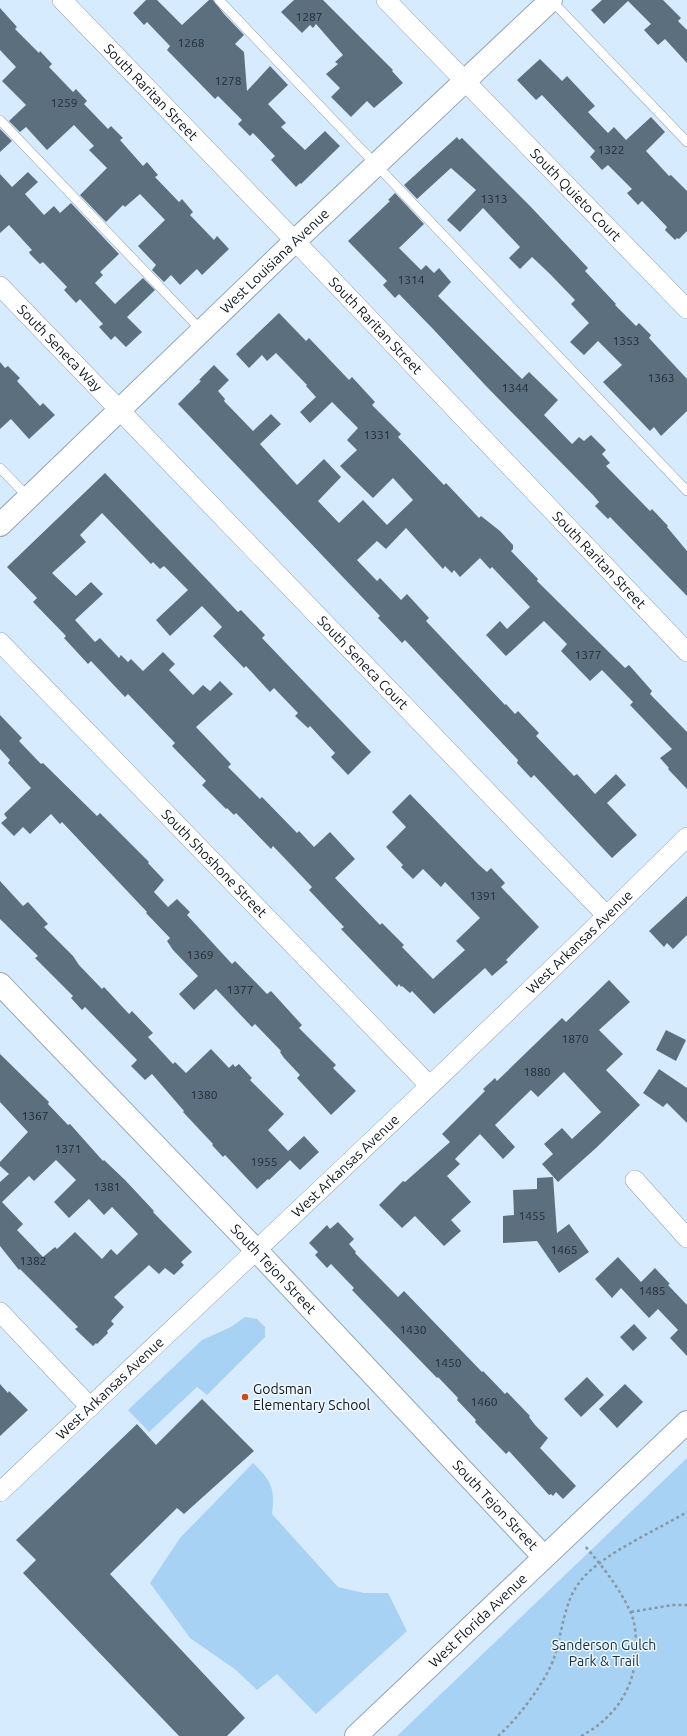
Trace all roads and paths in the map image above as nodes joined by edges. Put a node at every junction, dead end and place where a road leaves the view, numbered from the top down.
1 (62, 0) edge
2 (218, 0) edge
3 (386, 0) edge
4 (551, 0) edge
5 (464, 82) junction
6 (0, 120) edge
7 (687, 142) edge
8 (377, 164) junction
9 (295, 241) junction
10 (0, 286) edge
11 (687, 309) edge
12 (202, 331) junction
13 (120, 409) junction
14 (0, 468) edge
15 (687, 491) edge
16 (28, 497) junction
17 (0, 525) edge
18 (0, 642) edge
19 (686, 648) edge
20 (687, 837) edge
21 (607, 916) junction
22 (0, 984) edge
23 (429, 1085) junction
24 (635, 1180) dead end
25 (687, 1238) edge
26 (257, 1251) junction
27 (0, 1312) edge
28 (90, 1407) junction
29 (687, 1422) edge
30 (0, 1492) edge
31 (687, 1512) edge
32 (585, 1546) dead end
33 (544, 1557) junction
34 (600, 1563) junction
35 (687, 1605) edge
36 (631, 1612) junction
37 (356, 1736) edge
38 (500, 1736) edge
39 (581, 1736) edge

1 - 9 street, South Raritan Street
2 - 8 lane
3 - 5 street, South Quieto Court
4 - 5 street, West Louisiana Avenue
4 - 7 lane
5 - 8 street, West Louisiana Avenue
5 - 11 street, South Quieto Court
6 - 12 lane
8 - 9 street, West Louisiana Avenue
8 - 15 lane
9 - 12 street, West Louisiana Avenue
9 - 19 street, South Raritan Street
10 - 13 street, South Seneca Way
12 - 13 street, West Louisiana Avenue
13 - 16 street, West Louisiana Avenue
13 - 21 street, South Seneca Court
14 - 16 lane
16 - 17 street, West Louisiana Avenue
18 - 23 street, South Shoshone Street
20 - 21 street, West Arkansas Avenue
21 - 23 street, West Arkansas Avenue
22 - 26 street, South Tejon Street
23 - 26 street, West Arkansas Avenue
24 - 25 street
26 - 28 street, West Arkansas Avenue
26 - 33 street, South Tejon Street
27 - 28 street
28 - 30 street, West Arkansas Avenue
29 - 33 street, West Florida Avenue
31 - 34 path
32 - 34 path
33 - 37 street, West Florida Avenue
34 - 36 path
34 - 38 path
35 - 36 path
36 - 39 path

